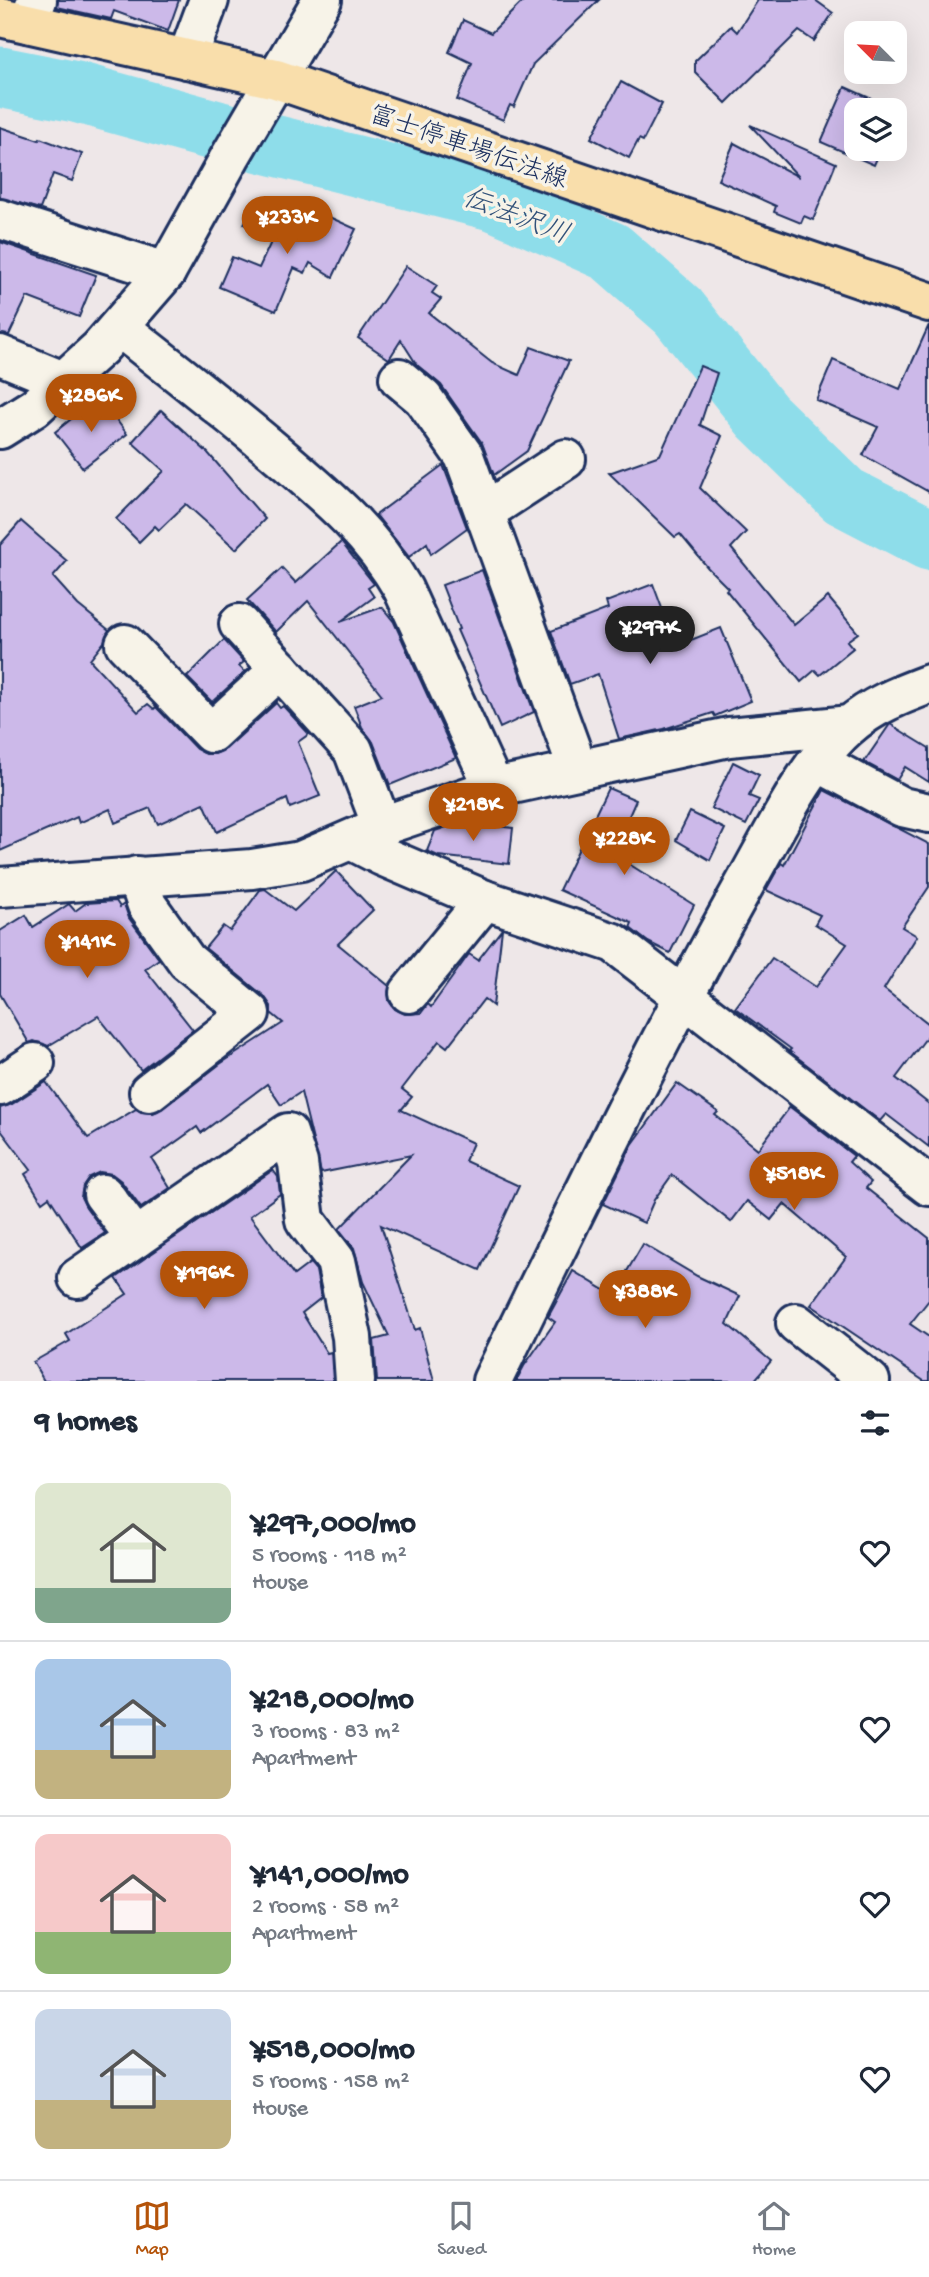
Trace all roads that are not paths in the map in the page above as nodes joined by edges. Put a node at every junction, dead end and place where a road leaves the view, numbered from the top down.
1 (209, 0) edge
2 (322, 0) edge
3 (22, 13) edge
4 (187, 59) junction
5 (269, 91) junction
6 (0, 219) edge
7 (166, 272) junction
8 (929, 302) edge
9 (119, 327) junction
10 (0, 355) edge
11 (400, 378) dead end
12 (63, 381) junction
13 (0, 429) edge
14 (566, 459) dead end
15 (485, 513) junction
16 (239, 624) dead end
17 (125, 644) dead end
18 (280, 669) junction
19 (929, 684) edge
20 (850, 725) junction
21 (818, 762) junction
22 (579, 769) junction
23 (494, 788) junction
24 (929, 813) edge
25 (367, 833) junction
26 (137, 876) junction
27 (0, 887) edge
28 (485, 900) junction
29 (409, 993) dead end
30 (682, 995) junction
31 (35, 1063) dead end
32 (0, 1086) edge
33 (149, 1092) dead end
34 (929, 1185) edge
35 (103, 1194) dead end
36 (136, 1238) junction
37 (78, 1278) dead end
38 (796, 1323) dead end
39 (355, 1381) edge
40 (492, 1381) edge
41 (870, 1381) edge

1 - 4 street
2 - 5 street
3 - 4 main road, 富士停車場伝法線
4 - 5 main road, 富士停車場伝法線
5 - 7 street
5 - 8 main road, 富士停車場伝法線
6 - 7 street
7 - 9 street
9 - 12 street
9 - 23 street
10 - 12 street
11 - 15 street
12 - 13 street
14 - 15 street
15 - 22 street
16 - 18 street
17 - 18 street
18 - 25 street
19 - 20 street
20 - 21 street
20 - 22 street
21 - 24 street
21 - 30 street
22 - 23 street
23 - 25 street
25 - 26 street
25 - 28 street
26 - 27 street
26 - 33 street
28 - 29 street
28 - 30 street
30 - 34 street
30 - 40 street
31 - 32 street
35 - 36 street
36 - 37 street
36 - 39 street
38 - 41 street

